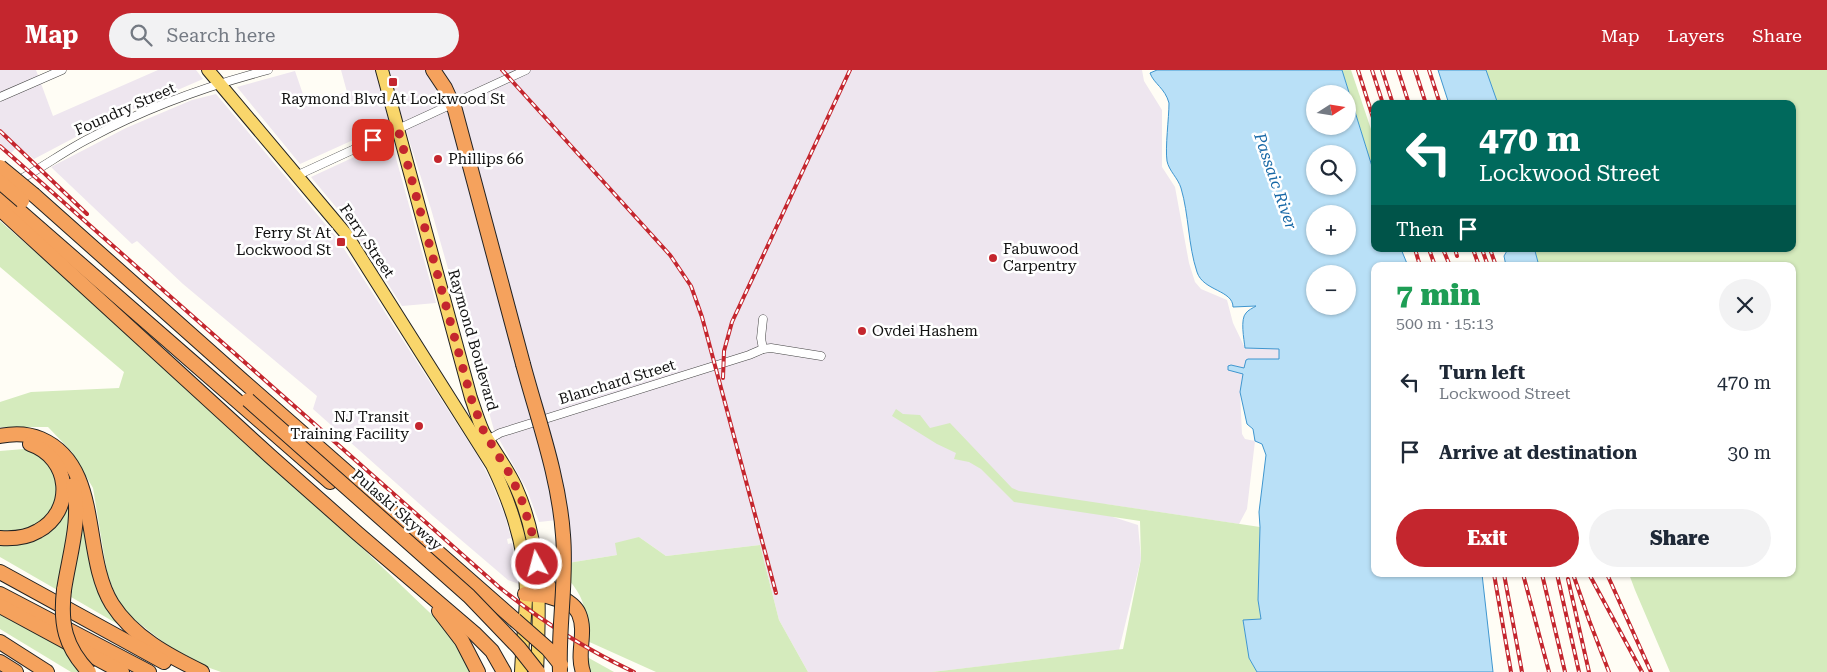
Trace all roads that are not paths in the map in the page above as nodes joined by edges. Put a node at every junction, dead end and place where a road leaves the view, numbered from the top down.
1 (62, 70) edge
2 (208, 70) edge
3 (268, 70) edge
4 (382, 70) edge
5 (432, 70) edge
6 (526, 70) edge
7 (512, 73) edge
8 (220, 83) junction
9 (0, 97) edge
10 (453, 103) junction
11 (398, 129) junction
12 (0, 167) edge
13 (298, 175) junction
14 (0, 182) edge
15 (0, 188) edge
16 (0, 194) edge
17 (18, 204) edge
18 (36, 241) junction
19 (763, 319) dead end
20 (763, 349) junction
21 (821, 356) dead end
22 (247, 408) junction
23 (0, 436) edge
24 (42, 440) junction
25 (484, 442) junction
26 (0, 444) edge
27 (357, 533) junction
28 (0, 538) edge
29 (536, 552) junction
30 (0, 572) edge
31 (0, 594) edge
32 (532, 595) junction
33 (570, 604) junction
34 (0, 606) edge
35 (0, 642) edge
36 (0, 662) edge
37 (16, 672) edge
38 (47, 672) edge
39 (89, 672) edge
40 (122, 672) edge
41 (149, 672) edge
42 (185, 672) edge
43 (202, 672) edge
44 (478, 672) edge
45 (504, 672) edge
46 (521, 672) edge
47 (527, 672) edge
48 (537, 672) edge
49 (560, 672) edge
50 (565, 672) edge
51 (583, 672) edge

1 - 9 street
2 - 8 main road, Ferry Street
3 - 8 street, Foundry Street
4 - 11 main road, Raymond Boulevard
5 - 10 highway
6 - 7 street
7 - 10 street
8 - 13 main road, Ferry Street
8 - 15 street, Foundry Street
10 - 11 street
10 - 49 highway, bridge
11 - 13 street
11 - 25 main road, Raymond Boulevard
12 - 17 highway, bridge
13 - 25 main road, Ferry Street
14 - 17 highway, bridge
16 - 17 highway
17 - 18 highway
17 - 22 highway
17 - 22 highway, Pulaski Skyway
17 - 50 highway, bridge
18 - 22 highway
18 - 27 highway
19 - 20 street
20 - 21 street, Blanchard Street
20 - 25 street, Blanchard Street
22 - 47 highway, Pulaski Skyway
22 - 48 highway, Pulaski Skyway, bridge
23 - 24 highway
24 - 39 highway, bridge
24 - 43 highway
25 - 29 main road, Raymond Boulevard
25 - 32 main road, Raymond Boulevard
26 - 28 highway
27 - 44 highway
27 - 45 highway
29 - 32 main road, Raymond Boulevard
29 - 33 highway
30 - 42 highway
31 - 41 highway
32 - 33 highway
32 - 46 main road, Raymond Boulevard
32 - 48 main road, Raymond Boulevard
33 - 51 highway
34 - 40 highway
35 - 38 highway
36 - 37 highway

